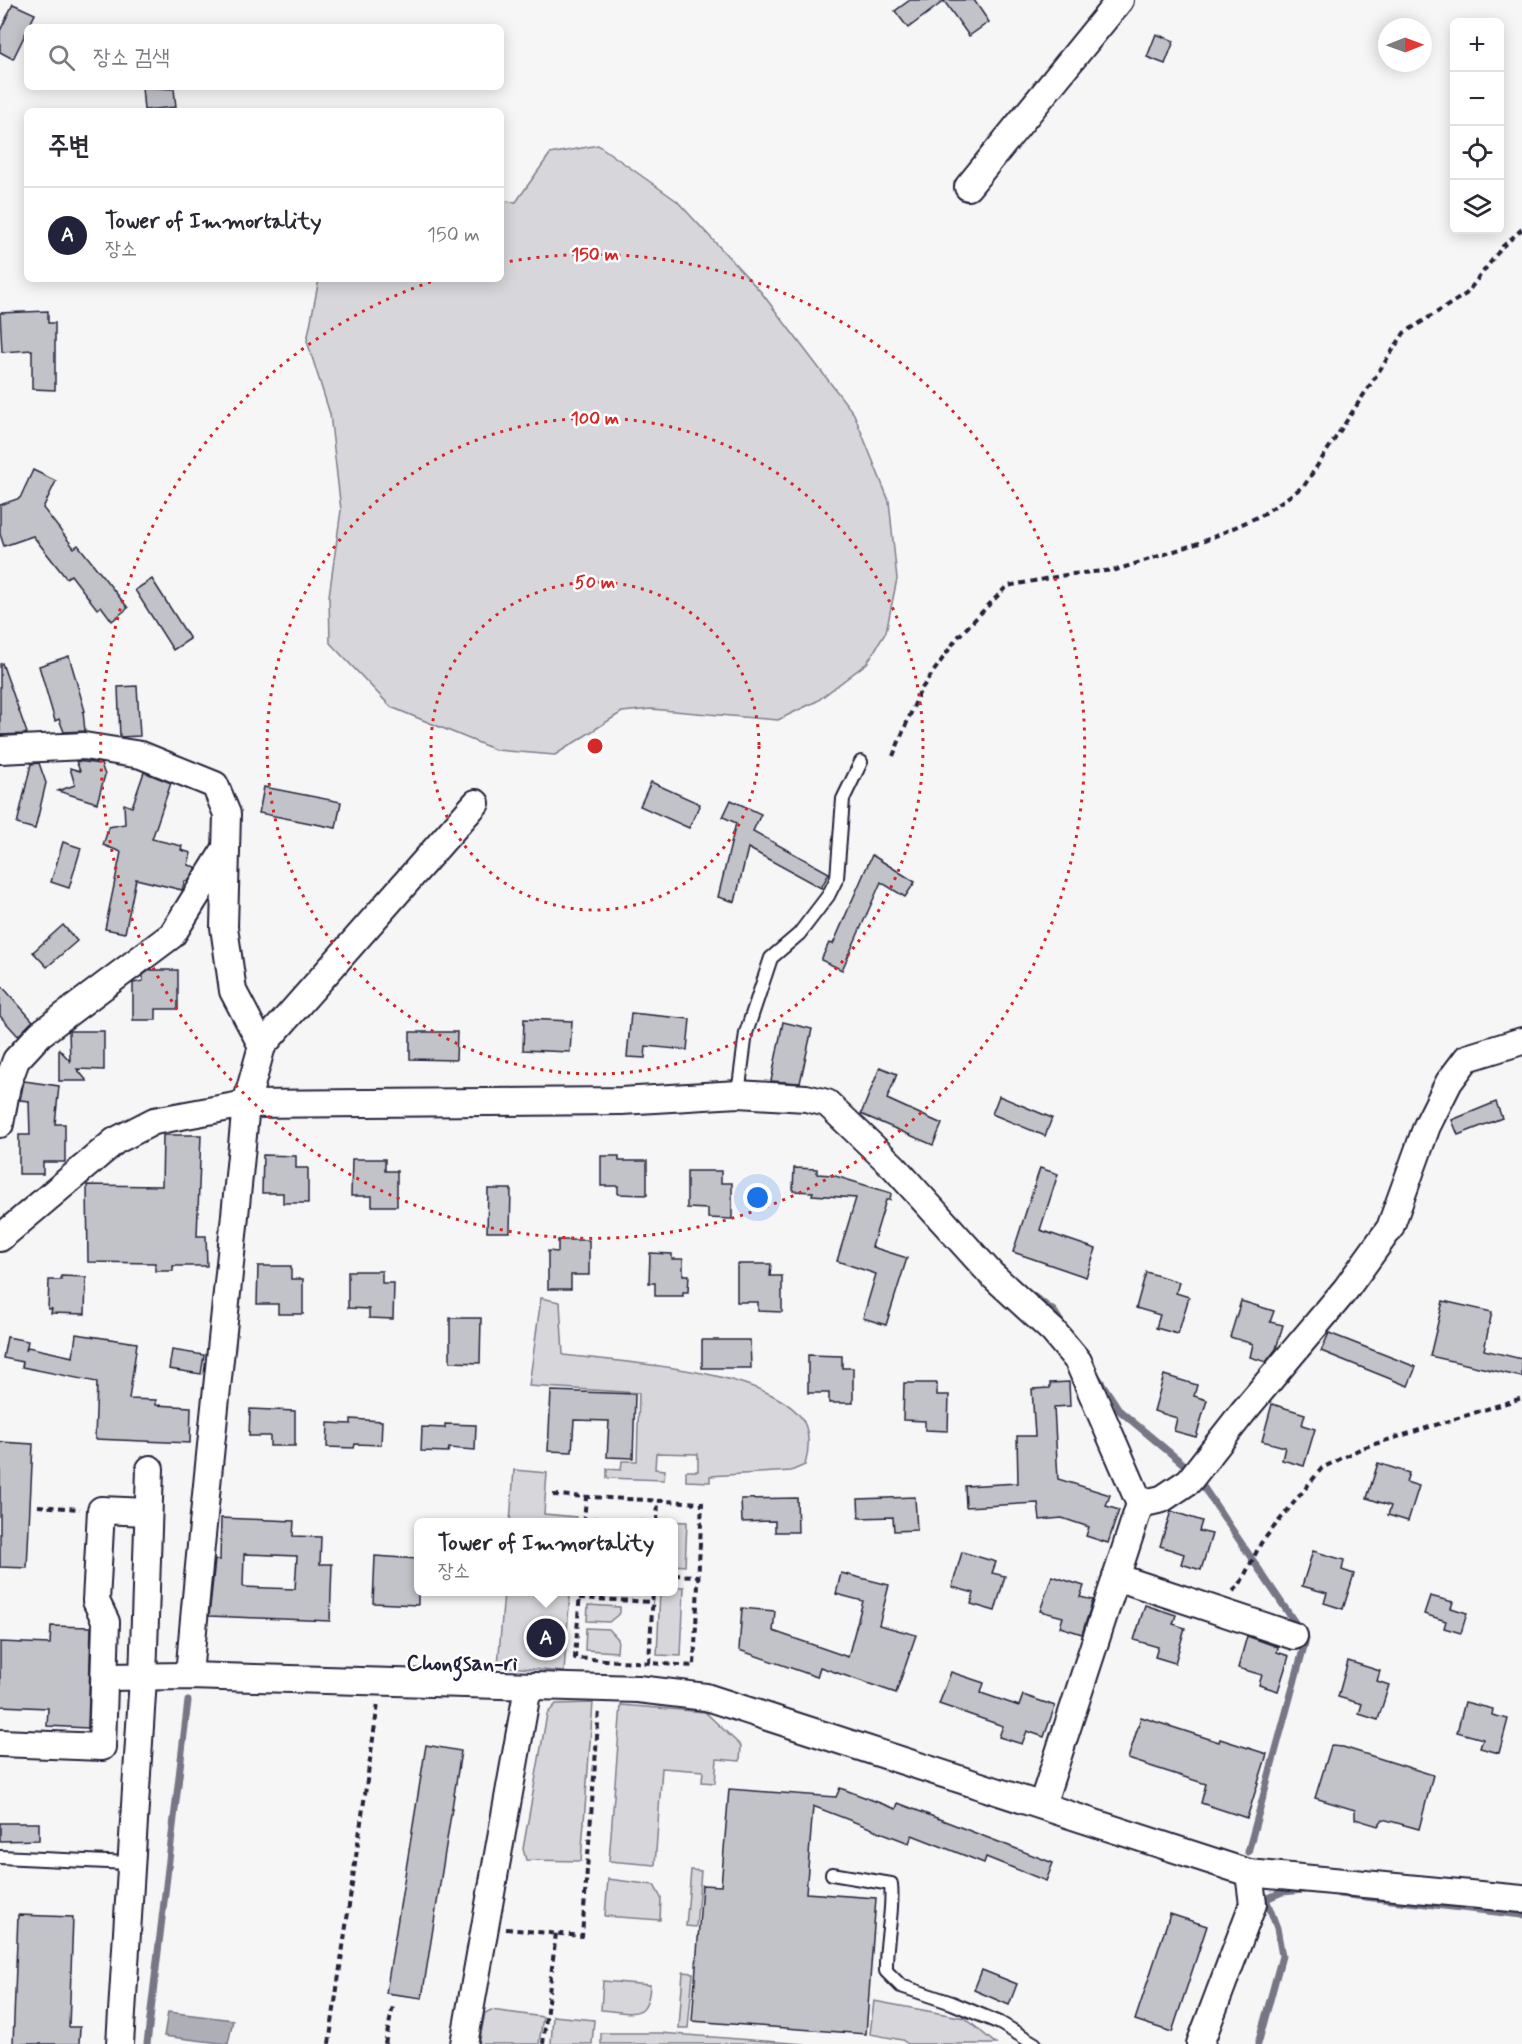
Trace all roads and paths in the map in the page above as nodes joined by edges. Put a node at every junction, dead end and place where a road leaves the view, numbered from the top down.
1 (1120, 0) edge
2 (968, 187) dead end
3 (1522, 229) edge
4 (0, 750) edge
5 (892, 756) dead end
6 (861, 762) dead end
7 (476, 803) dead end
8 (227, 845) junction
9 (1522, 1041) edge
10 (262, 1046) junction
11 (738, 1094) junction
12 (246, 1104) junction
13 (0, 1124) edge
14 (0, 1238) edge
15 (1522, 1398) edge
16 (150, 1469) dead end
17 (554, 1495) dead end
18 (586, 1497) junction
19 (658, 1501) junction
20 (1140, 1504) junction
21 (38, 1506) dead end
22 (101, 1510) junction
23 (148, 1512) junction
24 (584, 1518) edge
25 (657, 1518) edge
26 (678, 1575) edge
27 (699, 1576) junction
28 (1116, 1577) junction
29 (653, 1596) edge
30 (579, 1598) joint
31 (653, 1602) junction
32 (1211, 1607) junction
33 (1294, 1636) dead end
34 (649, 1663) junction
35 (189, 1676) junction
36 (105, 1677) junction
37 (143, 1678) junction
38 (381, 1683) junction
39 (528, 1687) junction
40 (601, 1688) junction
41 (0, 1743) edge
42 (1042, 1805) junction
43 (0, 1857) edge
44 (129, 1863) junction
45 (1249, 1873) junction
46 (832, 1874) dead end
47 (1522, 1899) edge
48 (485, 1927) junction
49 (556, 1933) junction
50 (393, 2007) dead end
51 (120, 2044) edge
52 (329, 2044) edge
53 (386, 2044) edge
54 (464, 2044) edge
55 (543, 2044) edge
56 (1035, 2044) edge
57 (1200, 2044) edge

1 - 2 street
3 - 5 path
4 - 8 street
6 - 11 lane
7 - 10 street
8 - 10 street
8 - 13 street
9 - 20 street
10 - 12 street
11 - 12 street
11 - 20 street
12 - 14 street
12 - 35 street
15 - 32 path
16 - 23 street
17 - 18 path
18 - 19 path
18 - 24 path
19 - 25 path
19 - 27 path
20 - 28 street
21 - 22 path
22 - 23 street
22 - 36 street
23 - 37 street
26 - 27 path
27 - 34 path
28 - 32 street
28 - 42 street
29 - 31 path
30 - 31 path
30 - 34 path
31 - 34 path
32 - 33 street
35 - 37 street
35 - 38 street
36 - 37 street
36 - 41 street
37 - 44 street
38 - 39 street
38 - 52 path
39 - 40 street
39 - 48 street
40 - 42 street
40 - 49 path
42 - 45 street
43 - 44 lane
44 - 51 street
45 - 47 street
45 - 57 street
46 - 56 lane
48 - 49 path
48 - 54 street
49 - 55 path
50 - 53 path

